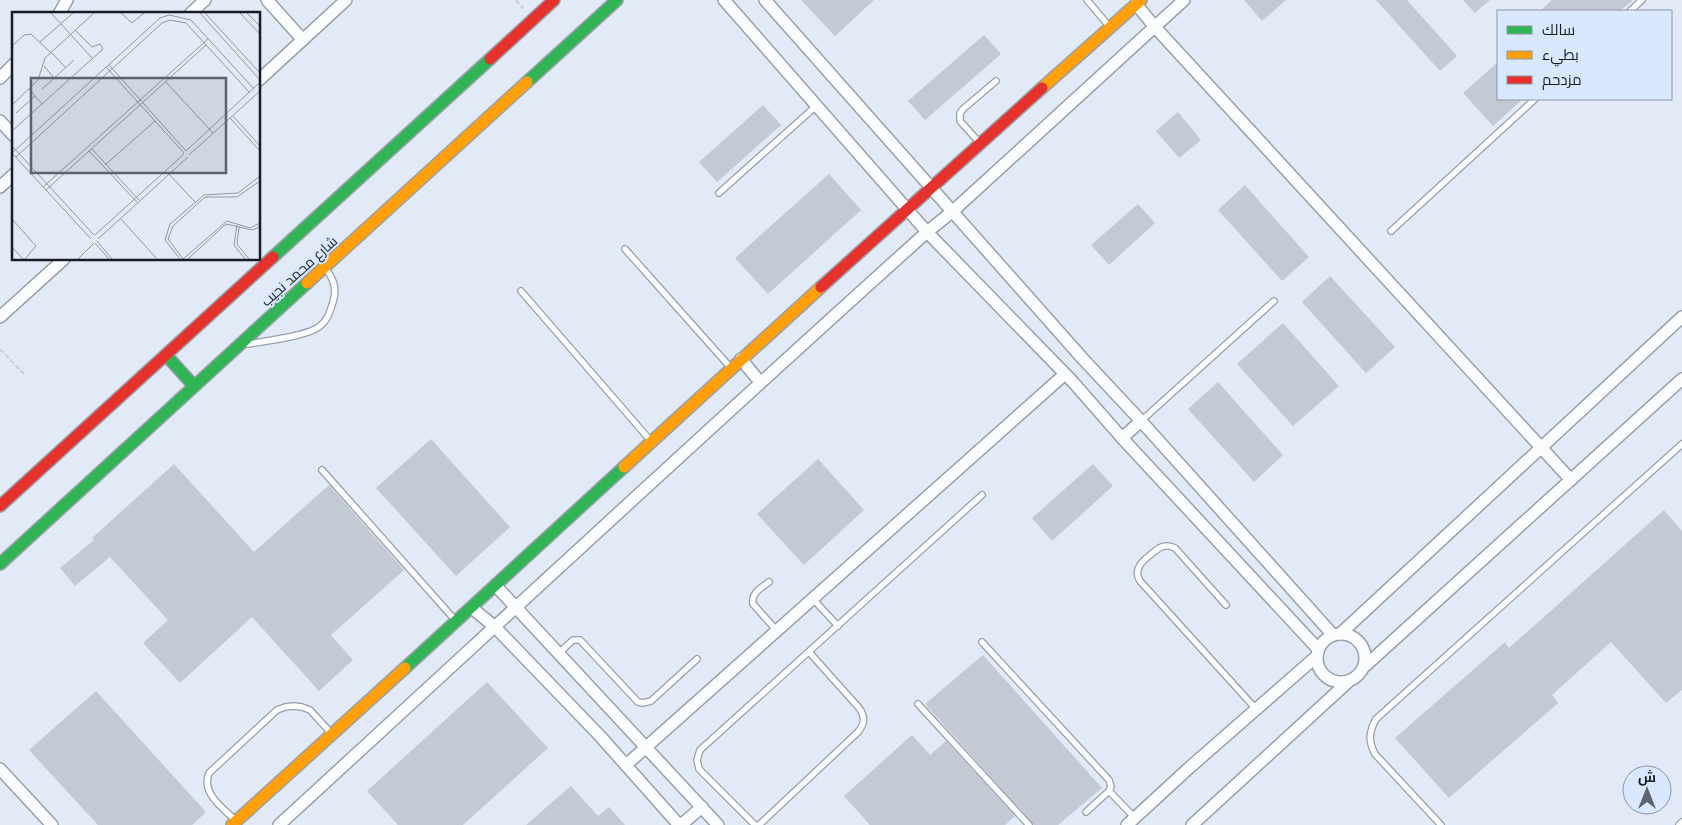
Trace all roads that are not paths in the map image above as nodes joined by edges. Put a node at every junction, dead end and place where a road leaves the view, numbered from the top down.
1 (67, 0) edge
2 (267, 0) edge
3 (346, 0) edge
4 (554, 0) edge
5 (617, 0) edge
6 (724, 0) edge
7 (765, 0) edge
8 (1087, 0) edge
9 (1184, 0) edge
10 (1642, 0) edge
11 (202, 1) edge
12 (1138, 2) edge
13 (1631, 10) edge
14 (61, 12) edge
15 (192, 12) edge
16 (1154, 26) junction
17 (1110, 27) junction
18 (303, 40) junction
19 (12, 66) edge
20 (0, 78) edge
21 (260, 79) edge
22 (996, 81) dead end
23 (1534, 100) edge
24 (816, 106) junction
25 (0, 121) edge
26 (12, 134) edge
27 (980, 143) junction
28 (12, 176) edge
29 (0, 186) edge
30 (931, 187) junction
31 (719, 193) dead end
32 (907, 210) junction
33 (953, 211) junction
34 (1391, 231) dead end
35 (927, 232) junction
36 (625, 249) dead end
37 (63, 260) edge
38 (324, 268) junction
39 (521, 291) dead end
40 (1274, 301) dead end
41 (0, 317) edge
42 (1682, 317) edge
43 (239, 346) junction
44 (166, 355) junction
45 (741, 359) junction
46 (731, 368) junction
47 (1066, 374) junction
48 (1682, 379) edge
49 (760, 382) junction
50 (194, 386) junction
51 (1141, 420) junction
52 (1122, 438) junction
53 (652, 442) junction
54 (1682, 444) edge
55 (1540, 447) junction
56 (322, 470) dead end
57 (1570, 480) junction
58 (982, 494) dead end
59 (0, 506) edge
60 (0, 564) edge
61 (769, 582) dead end
62 (496, 586) junction
63 (813, 599) junction
64 (1226, 606) dead end
65 (516, 607) junction
66 (472, 608) junction
67 (456, 622) junction
68 (838, 626) junction
69 (495, 628) junction
70 (777, 631) junction
71 (1336, 635) junction
72 (982, 642) dead end
73 (809, 652) junction
74 (559, 653) junction
75 (1317, 653) junction
76 (697, 659) dead end
77 (1364, 668) junction
78 (1350, 681) junction
79 (918, 704) dead end
80 (1256, 709) junction
81 (332, 734) junction
82 (646, 747) junction
83 (626, 765) junction
84 (0, 769) edge
85 (1109, 791) junction
86 (702, 807) junction
87 (1086, 812) dead end
88 (1131, 821) edge
89 (1682, 822) edge
90 (234, 823) edge
91 (52, 825) edge
92 (279, 825) edge
93 (680, 825) edge
94 (718, 825) edge
95 (755, 825) edge
96 (759, 825) edge
97 (1029, 825) edge
98 (1192, 825) edge
99 (1441, 825) edge
100 (1679, 825) edge

1 - 14 street
2 - 18 street
3 - 18 street
4 - 44 street, شارع محمد نجيب
5 - 38 street, شارع محمد نجيب
6 - 24 street
7 - 30 street
8 - 17 lane
9 - 16 street
10 - 13 lane
11 - 15 street
12 - 16 street
12 - 17 street
16 - 33 street
16 - 55 street
17 - 27 street
18 - 21 street
19 - 20 street
22 - 27 lane
23 - 34 lane
24 - 31 lane
24 - 32 street
25 - 26 street
27 - 30 street
28 - 29 street
30 - 32 street
30 - 33 street
32 - 35 street
32 - 45 street
33 - 35 street
33 - 51 street
35 - 47 street
35 - 49 street
36 - 46 lane
37 - 41 street
38 - 43 street, شارع محمد نجيب
38 - 43 lane
39 - 53 lane
40 - 51 lane
42 - 55 street
43 - 50 street, شارع محمد نجيب
44 - 50 street
44 - 59 street, شارع محمد نجيب
45 - 46 street
45 - 49 street
46 - 53 street
47 - 52 street
47 - 63 street
48 - 57 street
49 - 65 street
50 - 60 street, شارع محمد نجيب
51 - 52 street
51 - 71 street
52 - 75 street
53 - 62 street
54 - 99 lane
55 - 57 street
55 - 71 street
56 - 67 lane
57 - 77 street
58 - 68 lane
61 - 70 lane
62 - 65 street
62 - 66 street
63 - 68 lane
63 - 70 street
64 - 80 lane
65 - 69 street
65 - 74 street
66 - 67 street
66 - 69 street
67 - 81 street
68 - 73 lane
69 - 83 street
69 - 92 street
70 - 82 street
71 - 75 street
71 - 77 street
72 - 85 lane
73 - 95 lane
73 - 96 lane
74 - 76 lane
74 - 82 street
75 - 78 street
75 - 80 street
77 - 78 street
78 - 98 street
79 - 97 lane
80 - 88 street
81 - 90 street
81 - 90 lane
82 - 83 street
82 - 86 street
83 - 93 street
84 - 91 street
85 - 87 lane
85 - 88 lane
86 - 93 street
86 - 94 street
89 - 100 lane

